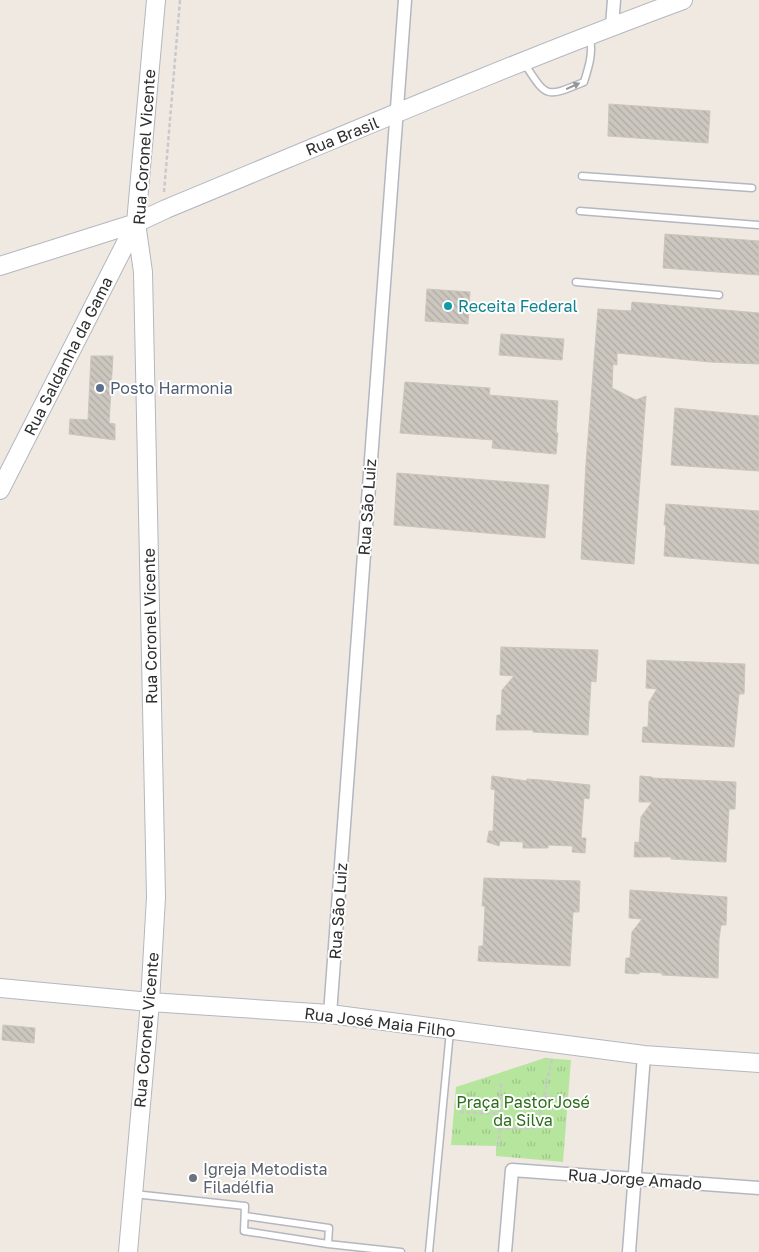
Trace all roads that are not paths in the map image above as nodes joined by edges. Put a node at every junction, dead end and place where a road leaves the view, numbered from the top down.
1 (156, 0) edge
2 (405, 0) edge
3 (614, 0) edge
4 (683, 0) edge
5 (612, 26) junction
6 (590, 35) junction
7 (523, 62) junction
8 (395, 114) junction
9 (582, 176) dead end
10 (752, 188) dead end
11 (580, 211) dead end
12 (136, 223) junction
13 (758, 225) edge
14 (0, 266) edge
15 (576, 282) dead end
16 (719, 295) dead end
17 (0, 490) edge
18 (0, 988) edge
19 (150, 1002) junction
20 (330, 1014) junction
21 (450, 1030) junction
22 (644, 1055) junction
23 (759, 1063) edge
24 (634, 1179) junction
25 (759, 1188) edge
26 (133, 1194) junction
27 (245, 1216) junction
28 (328, 1244) junction
29 (128, 1252) edge
30 (400, 1252) edge
31 (429, 1252) edge
32 (505, 1252) edge
33 (629, 1252) edge

1 - 12 street, Rua Coronel Vicente
2 - 8 street, Rua São Luiz
3 - 5 street
4 - 5 street, Rua Brasil
5 - 6 street, Rua Brasil
6 - 7 street, Rua Brasil
7 -> 6 lane
7 - 8 street, Rua Brasil
8 - 12 street, Rua Brasil
8 - 20 street, Rua São Luiz
9 - 10 lane
11 - 13 lane
12 - 14 street, Rua Brasil
12 - 17 street, Rua Saldanha da Gama
12 - 19 street, Rua Coronel Vicente
15 - 16 lane
18 - 19 street, Rua José Maia Filho
19 - 20 street, Rua José Maia Filho
19 - 26 street, Rua Coronel Vicente
20 - 21 street, Rua José Maia Filho
21 - 22 street, Rua José Maia Filho
21 - 31 lane
22 - 23 street, Rua José Maia Filho
22 - 24 street
24 - 25 street, Rua Jorge Amado
24 - 32 street, Rua Jorge Amado
24 - 33 street
26 - 27 lane
26 - 29 street, Rua Coronel Vicente
27 - 28 lane
27 - 28 lane
28 - 30 lane

